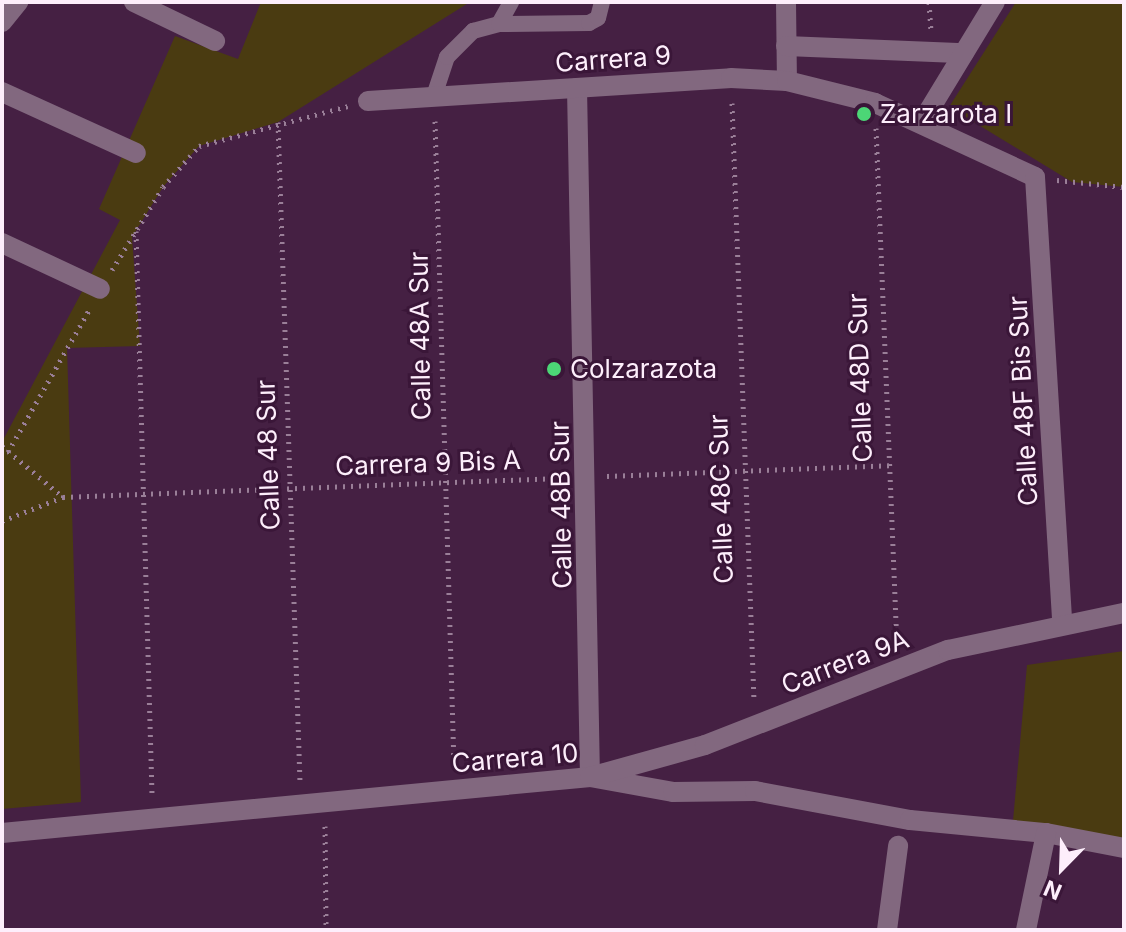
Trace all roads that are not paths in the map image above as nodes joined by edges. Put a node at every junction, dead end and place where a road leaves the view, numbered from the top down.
1 (18, 2) edge
2 (134, 2) edge
3 (511, 2) edge
4 (602, 2) edge
5 (786, 2) edge
6 (995, 2) edge
7 (2, 22) edge
8 (499, 24) junction
9 (215, 41) dead end
10 (786, 46) junction
11 (964, 53) junction
12 (787, 81) junction
13 (577, 88) junction
14 (2, 92) edge
15 (434, 96) junction
16 (368, 101) road end
17 (922, 122) junction
18 (136, 153) dead end
19 (1035, 177) joint
20 (2, 243) edge
21 (100, 289) road end
22 (1124, 613) edge
23 (1062, 623) junction
24 (590, 777) junction
25 (2, 833) edge
26 (1046, 833) junction
27 (898, 846) dead end
28 (1124, 848) edge
29 (887, 930) edge
30 (1026, 930) edge

1 - 7 street
2 - 9 street
3 - 8 lane
4 - 8 lane
5 - 10 street
6 - 11 street
8 - 15 lane
10 - 11 street
10 - 12 street
11 - 17 street
12 - 13 street, Carrera 9
12 - 17 street, Carrera 9
13 - 15 street, Carrera 9
13 - 24 street, Calle 48B Sur
14 - 18 street
15 - 16 street, Carrera 9
17 - 19 street, Carrera 9
19 - 23 street, Calle 48F Bis Sur
20 - 21 street
22 - 23 street, Carrera 9A
23 - 24 street, Carrera 9A
24 - 25 street, Carrera 10
24 - 26 street, Carrera 10
26 - 28 street, Carrera 10
26 - 30 street
27 - 29 street

